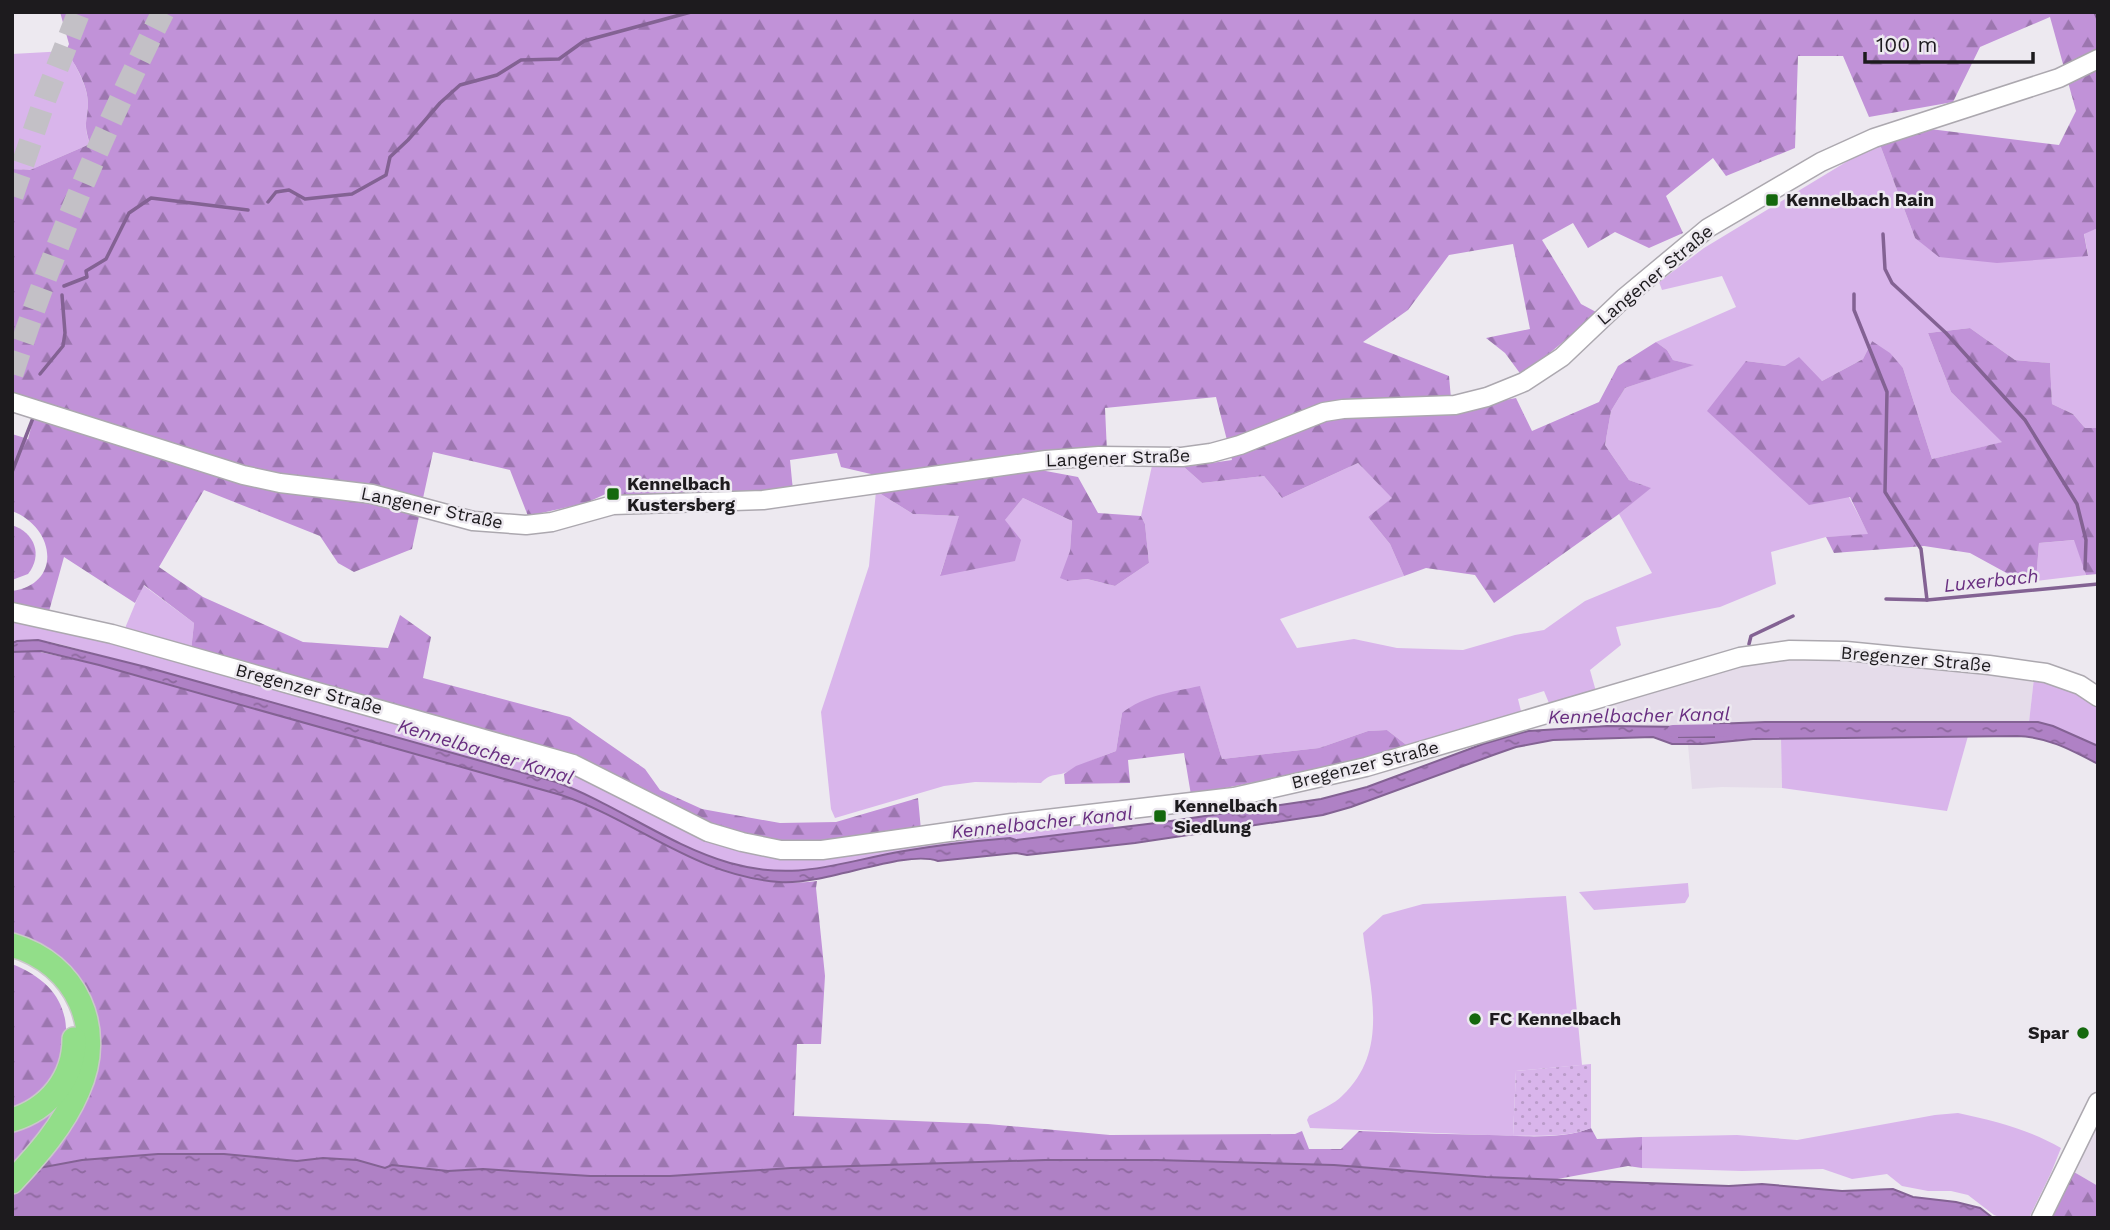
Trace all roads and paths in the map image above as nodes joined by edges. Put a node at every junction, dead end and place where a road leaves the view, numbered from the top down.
1 (2098, 59) edge
2 (18, 404) edge
3 (19, 613) edge
4 (2098, 697) edge
5 (12, 944) edge
6 (12, 959) edge
7 (2098, 1102) edge
8 (12, 1120) edge
9 (12, 1182) edge
10 (2041, 1218) edge

1 - 2 main road, Langener Straße
3 - 4 main road, Bregenzer Straße
5 - 9 highway
6 - 8 highway
7 - 10 main road

